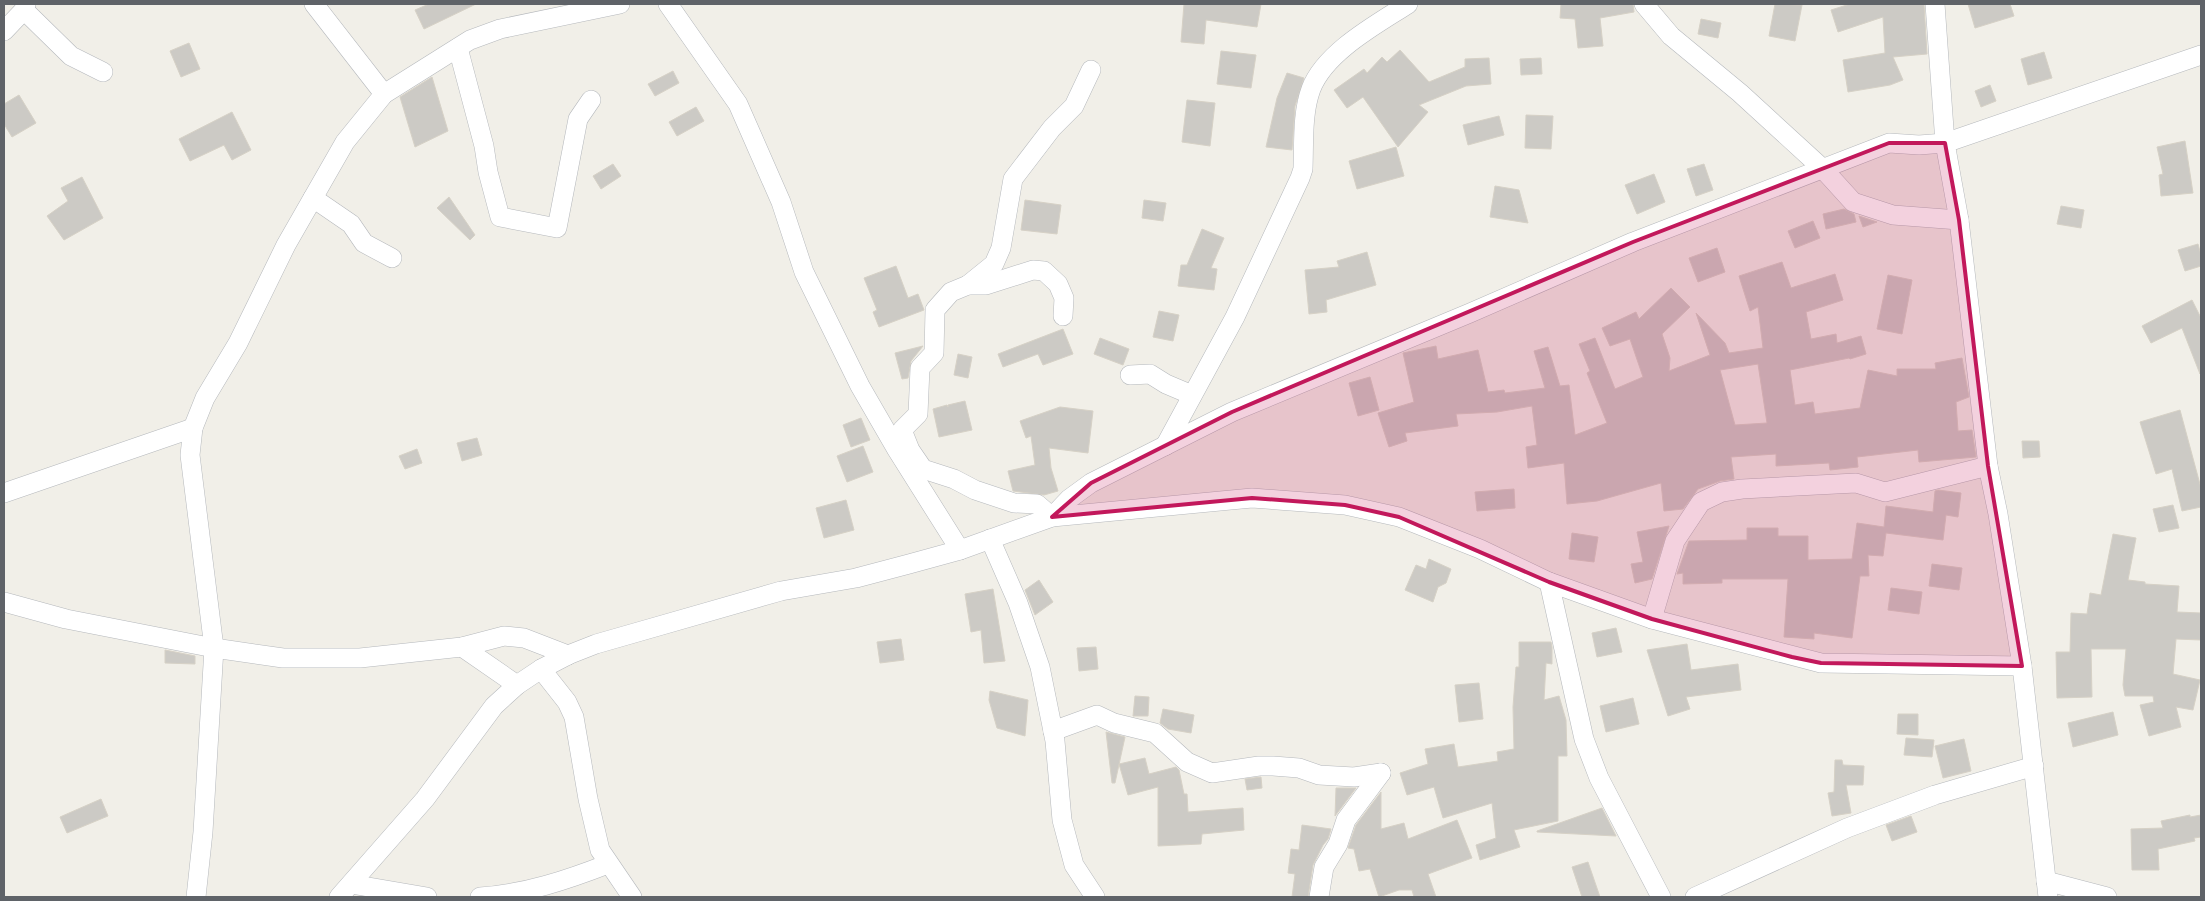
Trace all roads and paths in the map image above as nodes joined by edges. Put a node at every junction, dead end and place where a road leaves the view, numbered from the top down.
1 (314, 4) edge
2 (620, 4) edge
3 (668, 4) edge
4 (1408, 4) edge
5 (1644, 4) edge
6 (1935, 4) edge
7 (25, 7) edge
8 (4, 31) edge
9 (458, 48) junction
10 (2201, 55) edge
11 (1091, 70) dead end
12 (103, 72) dead end
13 (384, 94) junction
14 (592, 100) dead end
15 (1945, 143) junction
16 (1823, 169) junction
17 (313, 198) junction
18 (1959, 220) junction
19 (392, 258) dead end
20 (968, 285) junction
21 (1063, 316) dead end
22 (1130, 374) dead end
23 (1192, 395) junction
24 (194, 428) junction
25 (1164, 446) junction
26 (1988, 466) junction
27 (4, 493) edge
28 (1052, 517) junction
29 (990, 539) junction
30 (960, 550) junction
31 (1549, 582) junction
32 (4, 602) edge
33 (1652, 620) junction
34 (462, 647) junction
35 (214, 648) junction
36 (568, 655) junction
37 (2022, 666) junction
38 (541, 669) junction
39 (517, 685) junction
40 (1053, 731) junction
41 (2034, 766) junction
42 (608, 864) junction
43 (2047, 889) edge
44 (345, 890) edge
45 (196, 897) edge
46 (427, 897) edge
47 (480, 897) edge
48 (632, 897) edge
49 (1095, 897) edge
50 (1319, 897) edge
51 (1661, 897) edge
52 (1695, 897) edge
53 (2106, 897) edge

1 - 13 street
2 - 9 street
3 - 30 street
4 - 23 street
5 - 16 street
6 - 15 street
7 - 8 street
7 - 12 street
9 - 13 street
9 - 14 street
10 - 15 street
11 - 20 street
13 - 17 street
15 - 16 street
15 - 18 street
16 - 18 street
16 - 25 street
17 - 19 street
17 - 24 street
18 - 26 street
20 - 21 street
20 - 28 street
22 - 23 street
23 - 25 street
24 - 27 street
24 - 35 street
25 - 28 street
26 - 33 street
26 - 37 street
28 - 29 street
28 - 31 street
29 - 30 street
29 - 40 street
30 - 36 street
31 - 33 street
31 - 51 street
32 - 35 street
33 - 37 street
34 - 35 street
34 - 36 street
34 - 39 street
35 - 45 street
36 - 38 street
37 - 41 street
38 - 39 street
38 - 42 street
39 - 44 street
40 - 49 street
40 - 50 street
41 - 43 street
41 - 52 street
42 - 47 street
42 - 48 street
43 - 53 street
44 - 46 street

